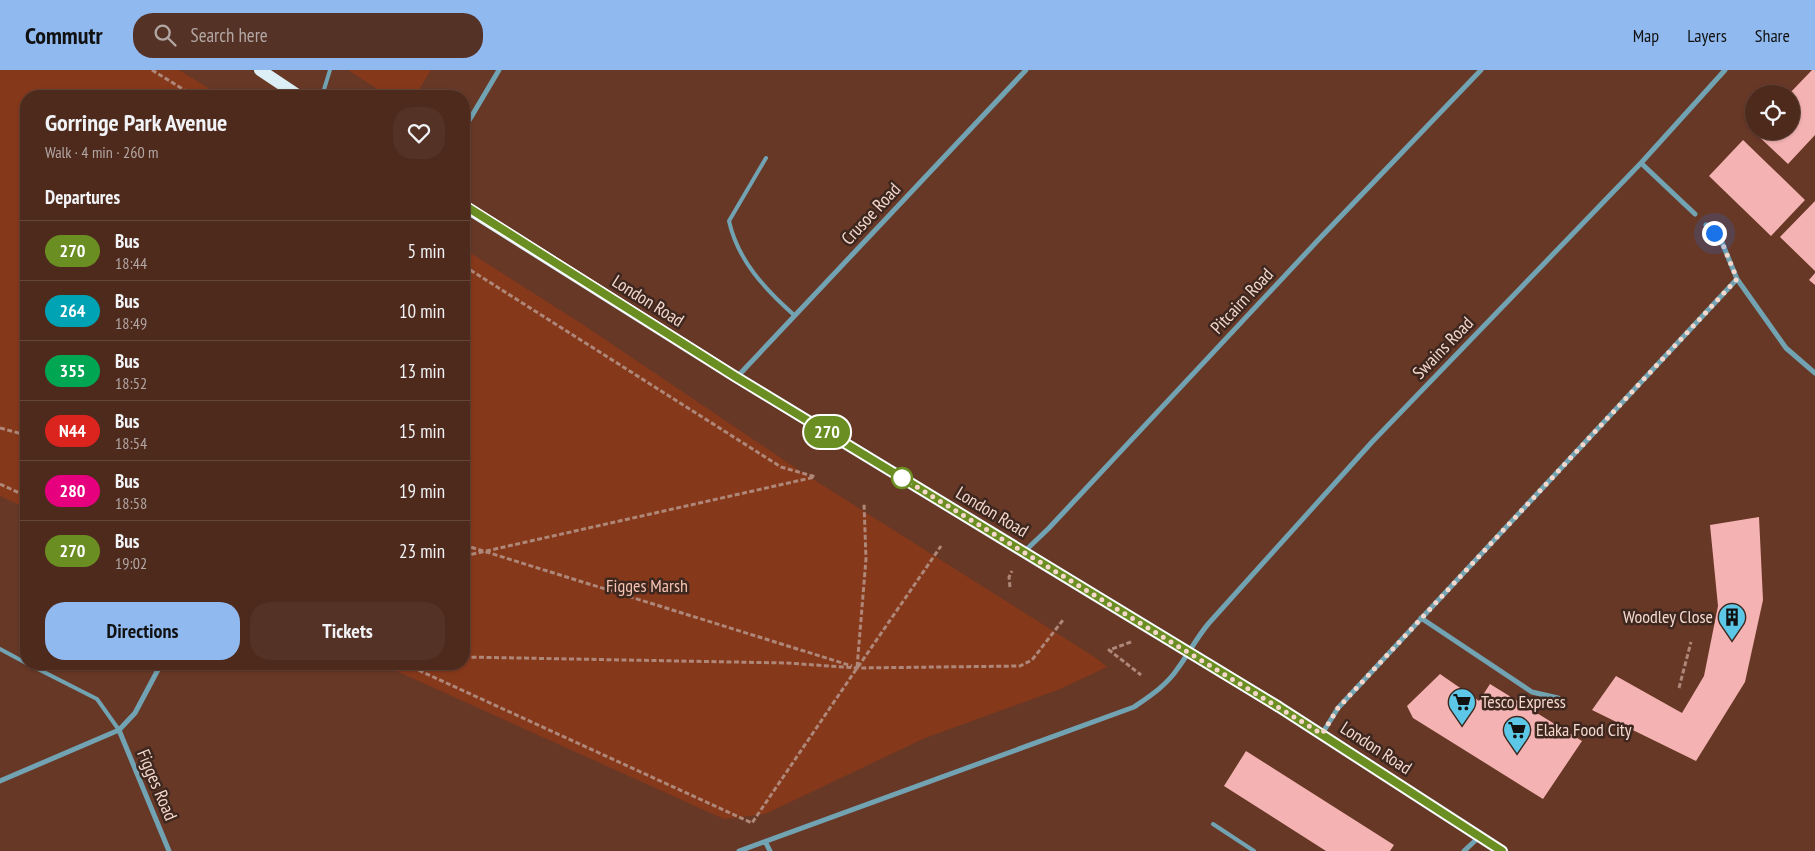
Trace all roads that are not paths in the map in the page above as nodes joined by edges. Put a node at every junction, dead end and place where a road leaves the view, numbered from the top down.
1 (260, 70) edge
2 (330, 70) edge
3 (499, 70) edge
4 (1026, 70) edge
5 (1481, 70) edge
6 (1725, 70) edge
7 (290, 90) edge
8 (324, 90) edge
9 (470, 119) edge
10 (766, 158) dead end
11 (1641, 163) junction
12 (470, 210) edge
13 (1695, 214) dead end
14 (1706, 225) dead end
15 (1737, 279) junction
16 (794, 315) junction
17 (1815, 372) edge
18 (736, 377) junction
19 (1024, 552) junction
20 (1421, 618) junction
21 (0, 649) edge
22 (1187, 651) junction
23 (20, 659) edge
24 (41, 670) edge
25 (158, 670) edge
26 (1558, 698) dead end
27 (119, 730) junction
28 (1322, 734) junction
29 (0, 781) edge
30 (1213, 824) dead end
31 (1480, 836) junction
32 (766, 843) junction
33 (170, 851) edge
34 (739, 851) edge
35 (770, 851) edge
36 (1254, 851) edge
37 (1464, 851) edge
38 (1502, 851) edge

1 - 7 main road
2 - 8 lane
3 - 9 street
4 - 16 street, Crusoe Road
5 - 19 street, Pitcairn Road
6 - 11 street, Swains Road
10 - 16 lane
11 - 13 street
11 - 22 street, Swains Road
12 - 18 main road, London Road
14 - 15 street
15 - 17 street
15 - 20 street
16 - 18 street, Crusoe Road
18 - 19 main road, London Road
19 - 22 main road, London Road
20 - 26 street
20 - 28 street
21 - 23 lane
22 - 28 main road, London Road
22 - 32 street, Swains Road
24 - 27 lane
25 - 27 street
27 - 29 street
27 - 33 street, Figges Road
28 - 31 main road, London Road
30 - 36 lane
31 - 37 street
31 - 38 main road, London Road
32 - 34 street, Swains Road
32 - 35 street

